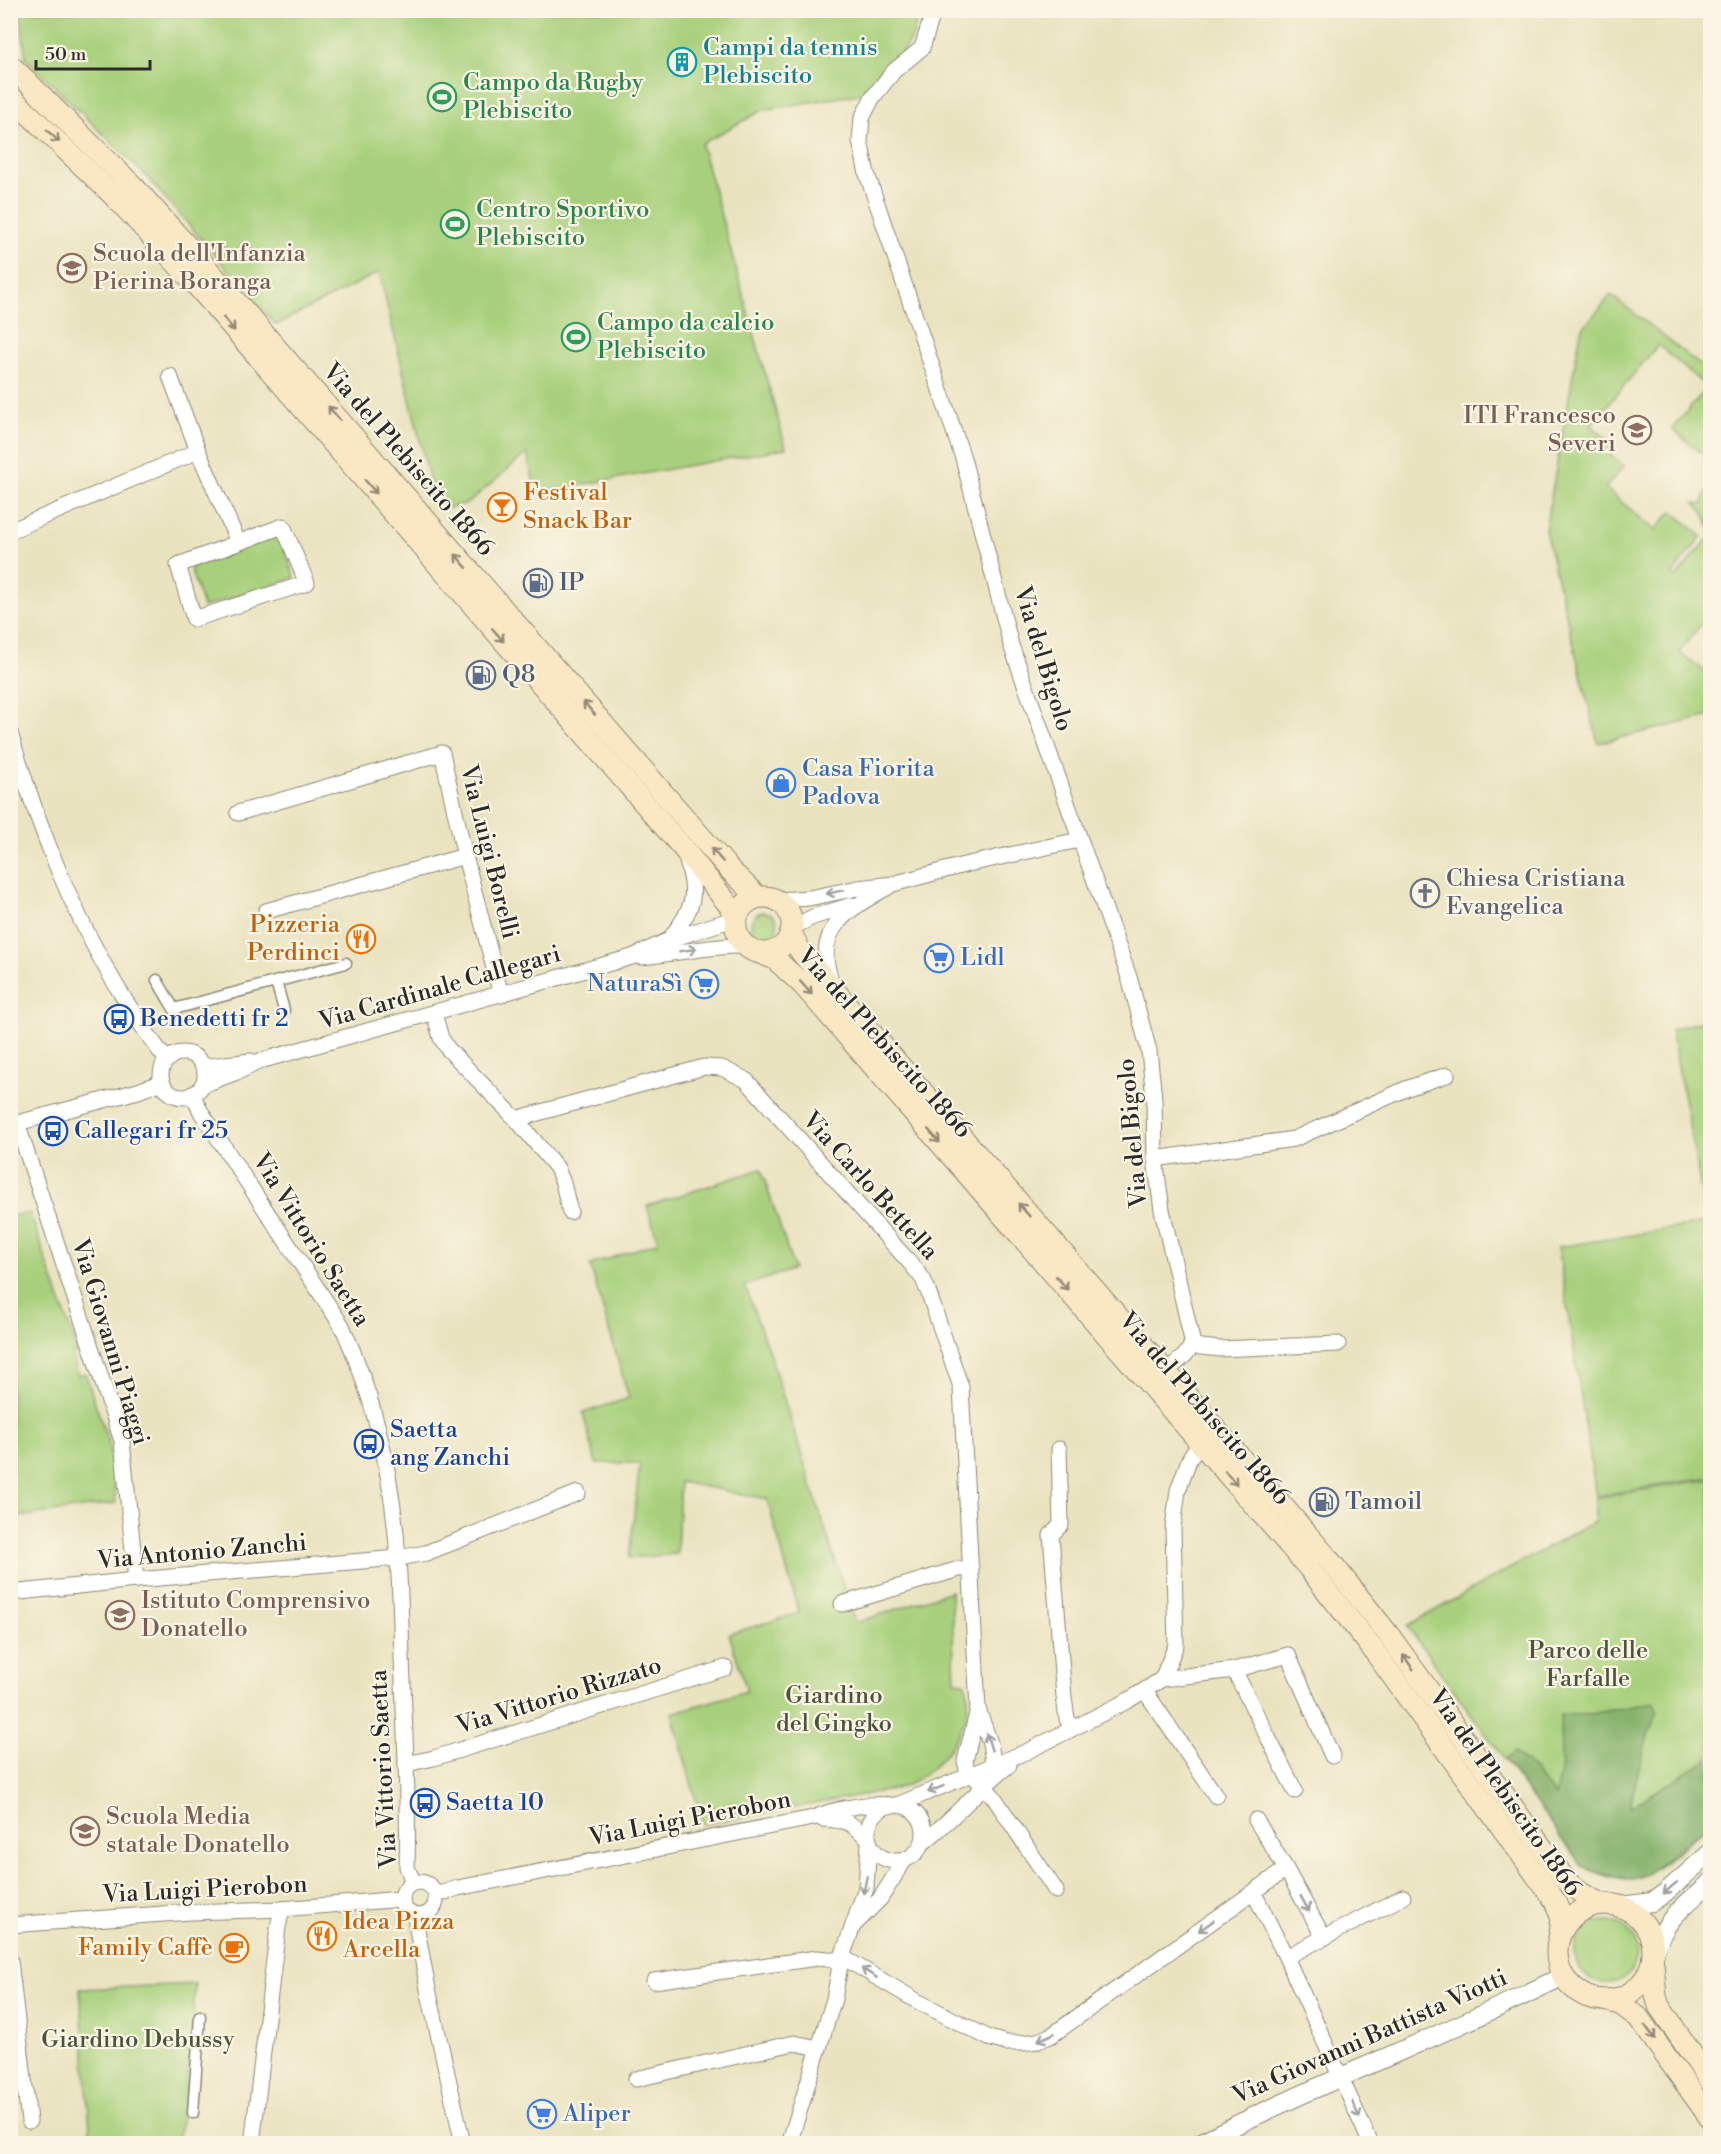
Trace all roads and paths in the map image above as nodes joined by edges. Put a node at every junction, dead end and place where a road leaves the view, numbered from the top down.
1 (934, 10) edge
2 (10, 65) edge
3 (10, 96) edge
4 (170, 376) dead end
5 (198, 451) junction
6 (10, 531) edge
7 (238, 542) junction
8 (10, 732) edge
9 (238, 813) dead end
10 (1079, 840) junction
11 (682, 847) junction
12 (465, 856) junction
13 (893, 884) junction
14 (768, 898) junction
15 (860, 903) junction
16 (266, 911) dead end
17 (737, 916) junction
18 (792, 930) junction
19 (669, 940) junction
20 (753, 949) junction
21 (632, 957) junction
22 (346, 963) dead end
23 (157, 980) dead end
24 (276, 982) junction
25 (835, 991) junction
26 (501, 995) junction
27 (284, 1010) dead end
28 (434, 1013) junction
29 (166, 1060) junction
30 (260, 1061) junction
31 (202, 1065) junction
32 (1447, 1075) dead end
33 (162, 1082) junction
34 (197, 1090) junction
35 (516, 1119) junction
36 (14, 1124) edge
37 (1155, 1159) junction
38 (570, 1212) dead end
39 (1338, 1344) dead end
40 (1192, 1346) junction
41 (1165, 1372) junction
42 (1202, 1445) junction
43 (1059, 1449) dead end
44 (578, 1493) dead end
45 (398, 1558) junction
46 (971, 1568) junction
47 (136, 1580) junction
48 (10, 1593) edge
49 (842, 1604) dead end
50 (726, 1668) dead end
51 (1234, 1670) junction
52 (1162, 1679) junction
53 (1145, 1691) junction
54 (978, 1709) junction
55 (1072, 1727) junction
56 (1332, 1756) dead end
57 (406, 1764) junction
58 (986, 1775) junction
59 (1295, 1791) dead end
60 (1216, 1796) dead end
61 (894, 1805) junction
62 (813, 1818) junction
63 (1256, 1820) dead end
64 (869, 1840) junction
65 (924, 1842) junction
66 (1710, 1853) edge
67 (904, 1861) junction
68 (1286, 1869) junction
69 (413, 1882) junction
70 (1710, 1883) edge
71 (1056, 1891) dead end
72 (1254, 1893) junction
73 (436, 1895) junction
74 (1403, 1896) dead end
75 (401, 1899) junction
76 (1600, 1903) junction
77 (1622, 1906) junction
78 (282, 1909) junction
79 (417, 1916) junction
80 (10, 1924) edge
81 (853, 1926) junction
82 (1560, 1933) junction
83 (1324, 1938) junction
84 (1286, 1957) junction
85 (1654, 1958) junction
86 (842, 1960) junction
87 (10, 1961) edge
88 (1563, 1976) junction
89 (654, 1981) dead end
90 (1604, 2000) junction
91 (200, 2016) dead end
92 (819, 2048) junction
93 (1341, 2077) junction
94 (636, 2079) dead end
95 (1710, 2081) edge
96 (193, 2113) dead end
97 (1710, 2118) edge
98 (29, 2121) dead end
99 (252, 2144) edge
100 (463, 2144) edge
101 (789, 2144) edge
102 (1198, 2144) edge
103 (1371, 2144) edge

1 - 10 street, Via del Bigolo
14 -> 2 main road, Via del Plebiscito 1866
3 -> 11 main road, Via del Plebiscito 1866
4 - 5 street
5 - 6 street
5 - 7 street
7 - 7 street
8 - 29 street
9 - 12 street, Via Luigi Borelli
10 - 13 street
10 - 37 street, Via del Bigolo
11 - 17 main road, Via del Plebiscito 1866
11 - 19 street, Via Cardinale Callegari
12 - 16 street
12 - 26 street, Via Luigi Borelli
13 -> 14 street
13 - 15 street
14 - 17 main road
14 - 18 main road
15 - 18 street
15 - 25 street
17 - 19 street, Via Cardinale Callegari
17 - 20 main road
18 - 20 main road
18 - 25 main road, Via del Plebiscito 1866
19 - 21 street, Via Cardinale Callegari
21 -> 20 street, Via Cardinale Callegari
20 -> 42 main road, Via del Plebiscito 1866
21 - 26 street, Via Cardinale Callegari
22 - 24 street
23 - 24 street
24 - 27 street
41 -> 25 main road, Via del Plebiscito 1866
26 - 28 street, Via Cardinale Callegari
28 - 30 street, Via Cardinale Callegari
28 - 35 street
29 - 31 street, Via Cardinale Callegari
29 - 33 street
30 - 31 street, Via Cardinale Callegari
30 - 34 street, Via Cardinale Callegari
31 - 34 street
32 - 37 street
33 - 34 street
33 - 36 street
34 - 45 street, Via Vittorio Saetta
35 - 38 street
35 - 46 street, Via Carlo Bettella
36 - 47 street, Via Giovanni Piaggi
37 - 40 street, Via del Bigolo
39 - 40 street
40 - 41 street
76 -> 41 main road, Via del Plebiscito 1866
42 - 52 street
42 -> 82 main road, Via del Plebiscito 1866
43 - 55 street
44 - 45 street, Via Antonio Zanchi
45 - 47 street, Via Antonio Zanchi
45 - 57 street, Via Vittorio Saetta
46 - 49 street
46 - 54 street, Via Carlo Bettella
47 - 48 street, Via Antonio Zanchi
50 - 57 street, Via Vittorio Rizzato
51 - 52 street
51 - 56 street
51 - 59 street
52 - 53 street
53 - 55 street
53 - 60 street
58 -> 54 street, Via Carlo Bettella
54 - 58 street, Via Carlo Bettella
55 - 58 street
57 - 69 street, Via Vittorio Saetta
58 -> 61 street
58 - 65 street
58 - 71 street
61 - 62 street, Via Luigi Pierobon
61 - 64 street
61 - 65 street
62 - 64 street, Via Luigi Pierobon
62 - 73 street, Via Luigi Pierobon
63 - 68 street
64 - 67 street
64 -> 81 street
65 - 67 street
66 -> 77 street
67 - 81 street
68 - 72 street
68 -> 83 street
69 - 73 street, Via Vittorio Saetta
69 - 75 street, Via Vittorio Saetta
70 - 85 street
72 - 84 street
72 -> 86 street
73 - 79 street
74 - 83 street
75 - 78 street, Via Luigi Pierobon
75 - 79 street, Via Vittorio Saetta
76 - 77 main road
76 - 82 main road
77 - 85 main road
78 - 80 street, Via Luigi Pierobon
78 - 99 street
79 - 100 street
81 - 86 street
82 - 88 main road
83 - 84 street
84 - 93 street
85 - 90 main road
85 - 95 main road
86 - 89 street
86 - 92 street
87 - 98 street
88 - 90 main road
88 - 93 street, Via Giovanni Battista Viotti
90 -> 97 main road
91 - 96 street
92 - 94 street
92 - 101 street
93 - 102 street, Via Giovanni Battista Viotti
93 -> 103 street

